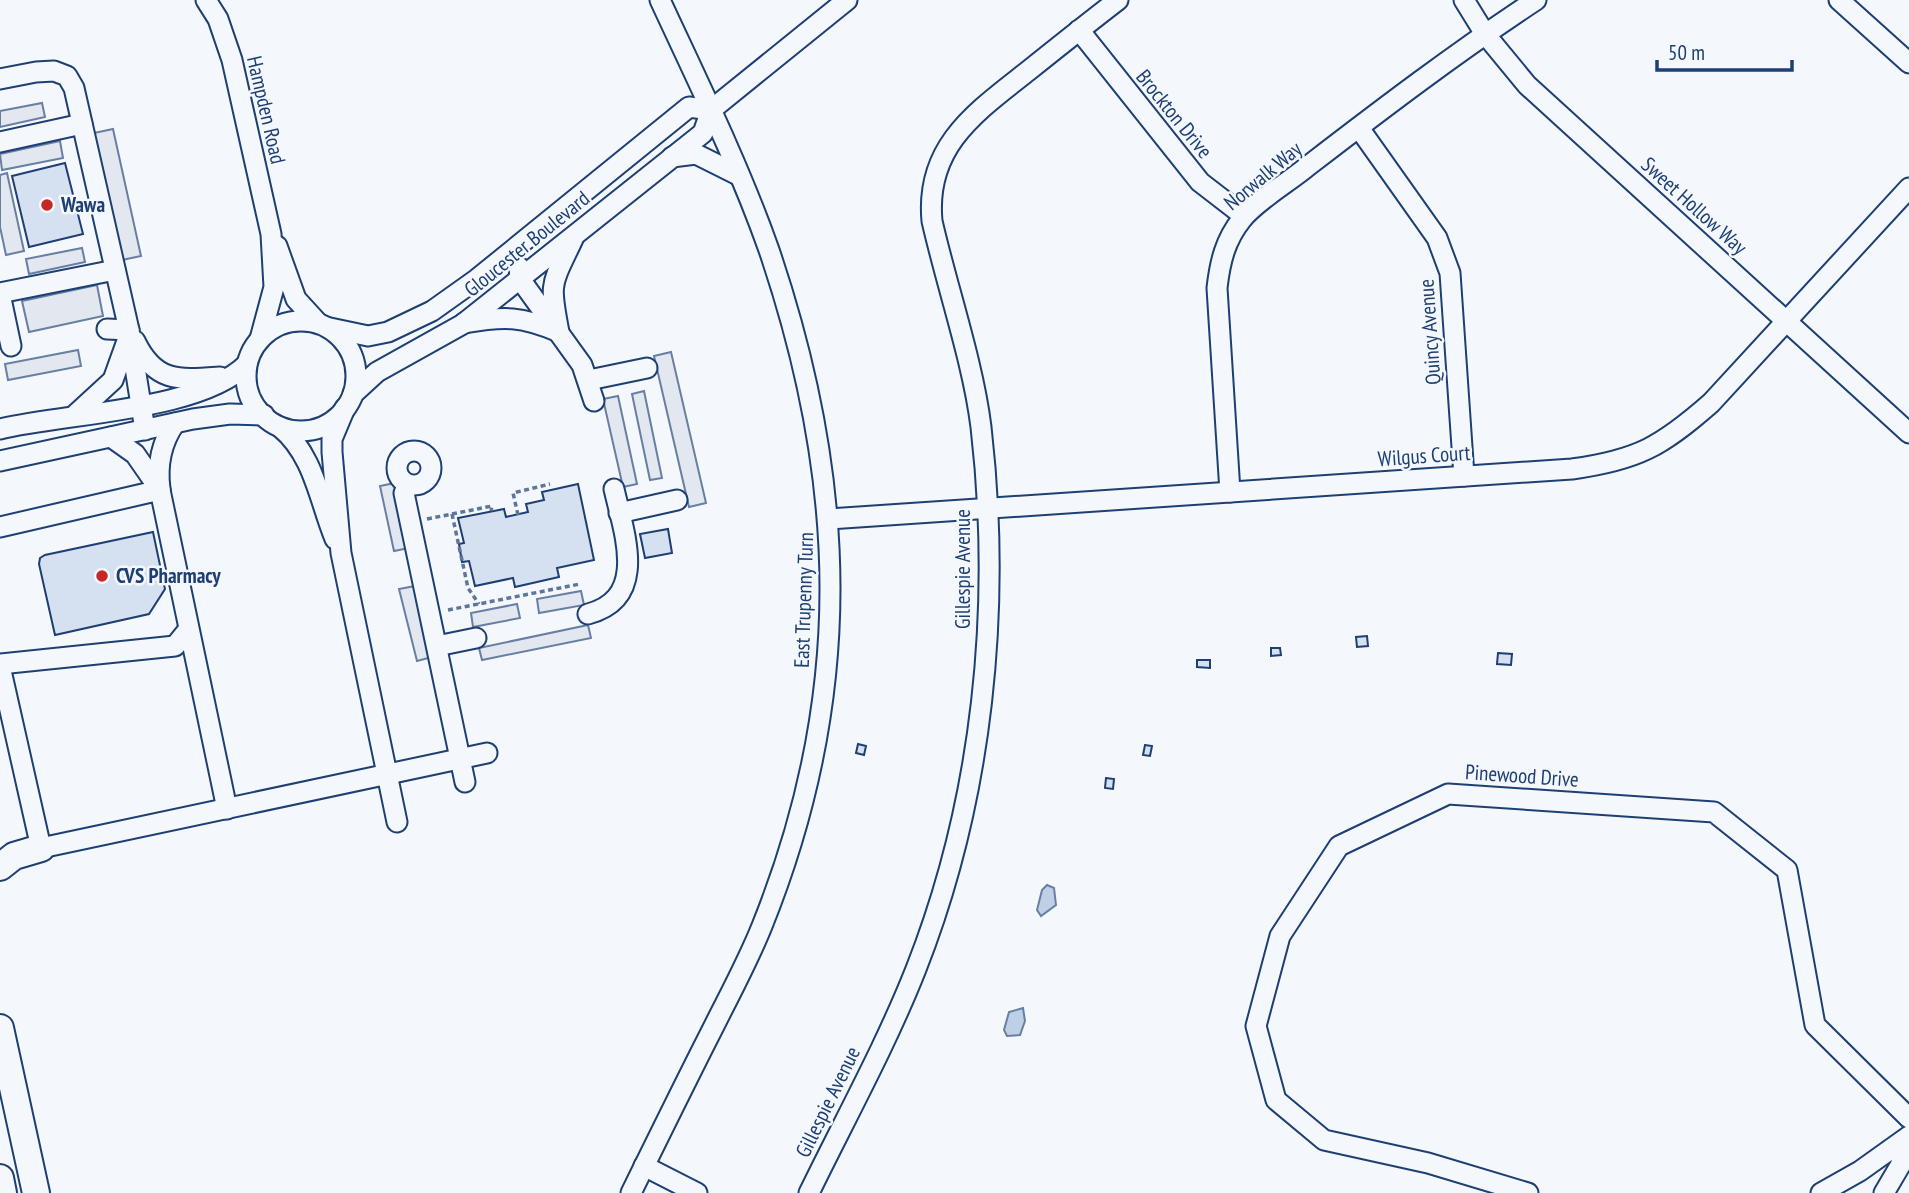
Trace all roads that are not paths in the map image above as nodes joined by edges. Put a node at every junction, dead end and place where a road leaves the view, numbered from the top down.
1 (205, 0) edge
2 (660, 0) edge
3 (847, 0) edge
4 (1118, 0) edge
5 (1464, 0) edge
6 (1536, 0) edge
7 (1839, 0) edge
8 (1079, 30) junction
9 (1485, 34) junction
10 (1909, 63) edge
11 (0, 79) edge
12 (711, 110) junction
13 (82, 124) junction
14 (1359, 128) junction
15 (0, 142) edge
16 (671, 157) junction
17 (737, 175) junction
18 (1909, 188) edge
19 (559, 213) junction
20 (1244, 216) junction
21 (271, 234) junction
22 (576, 234) junction
23 (115, 271) junction
24 (520, 279) junction
25 (0, 294) edge
26 (1788, 322) junction
27 (463, 324) junction
28 (324, 326) junction
29 (107, 329) dead end
30 (129, 330) junction
31 (559, 332) junction
32 (260, 339) junction
33 (11, 346) dead end
34 (647, 368) dead end
35 (241, 370) junction
36 (589, 380) junction
37 (349, 401) junction
38 (594, 401) dead end
39 (141, 405) junction
40 (75, 415) junction
41 (272, 421) junction
42 (175, 423) junction
43 (0, 429) edge
44 (145, 430) junction
45 (1909, 433) edge
46 (111, 437) junction
47 (0, 461) edge
48 (1464, 476) junction
49 (409, 485) dead end
50 (614, 489) dead end
51 (160, 490) junction
52 (1230, 492) junction
53 (677, 500) dead end
54 (986, 508) junction
55 (619, 513) junction
56 (830, 519) junction
57 (0, 527) edge
58 (341, 553) junction
59 (587, 614) dead end
60 (188, 630) junction
61 (476, 638) dead end
62 (437, 646) junction
63 (0, 665) edge
64 (487, 753) dead end
65 (461, 759) junction
66 (387, 775) junction
67 (465, 782) dead end
68 (227, 809) junction
69 (397, 822) dead end
70 (41, 848) junction
71 (0, 867) edge
72 (0, 1028) edge
73 (1909, 1118) edge
74 (1906, 1140) edge
75 (644, 1166) junction
76 (0, 1178) edge
77 (3, 1193) edge
78 (36, 1193) edge
79 (631, 1193) edge
80 (697, 1193) edge
81 (809, 1193) edge
82 (1528, 1193) edge
83 (1821, 1193) edge
84 (1884, 1193) edge

1 - 21 street, Hampden Road
2 - 12 street, East Trupenny Turn
3 - 12 street, Gloucester Boulevard
4 - 8 street, Gillespie Avenue
5 - 9 street, Sweet Hollow Way
6 - 9 street, Norwalk Way
7 - 10 street
8 - 20 street, Brockton Drive
8 - 54 street, Gillespie Avenue
9 - 14 street, Norwalk Way
9 - 26 street, Sweet Hollow Way
11 - 13 street
12 - 16 street, Gloucester Boulevard
12 - 17 street, East Trupenny Turn
12 - 19 street, Gloucester Boulevard
13 - 15 street
13 - 23 street
14 - 20 street, Norwalk Way
14 - 48 street, Quincy Avenue
16 - 17 street
16 - 22 street, Gloucester Boulevard
17 - 56 street, East Trupenny Turn
18 - 26 street, Wilgus Court
19 - 24 street
19 - 28 street, Gloucester Boulevard
20 - 52 street, Norwalk Way
21 - 28 street, Hampden Road
21 - 32 street, Hampden Road
22 - 24 street, Gloucester Boulevard
22 - 31 street
23 - 25 street
23 - 30 street
24 - 27 street, Gloucester Boulevard
24 - 31 street
25 - 33 street
26 - 45 street, Sweet Hollow Way
26 - 48 street, Wilgus Court
27 - 31 street
27 - 37 street, Gloucester Boulevard
28 - 32 street
28 - 37 street
29 - 30 street
30 - 35 street
30 - 39 street
30 - 40 street
31 - 36 street
32 - 35 street
34 - 36 street
35 - 39 street
35 - 41 street
36 - 38 street
37 - 41 street
37 - 58 street
39 - 40 street
39 - 44 street
40 - 43 street
41 - 42 street
41 - 58 street
42 - 44 street
42 - 51 street
44 - 46 street
46 - 47 street
46 - 51 street
48 - 52 street, Wilgus Court
49 - 62 street
50 - 55 street
51 - 57 street
51 - 60 street
52 - 54 street, Wilgus Court
53 - 55 street
54 - 56 street, Wilgus Court
54 - 81 street, Gillespie Avenue
55 - 59 street
56 - 75 street, East Trupenny Turn
58 - 66 street
60 - 63 street
60 - 68 street
61 - 62 street
62 - 65 street
63 - 70 street
64 - 65 street
65 - 66 street
65 - 67 street
66 - 68 street
66 - 69 street
68 - 70 street
70 - 71 main road
72 - 78 main road
73 - 82 street, Pinewood Drive
74 - 83 street
74 - 84 street
75 - 79 street, East Trupenny Turn
75 - 80 street
76 - 77 main road

